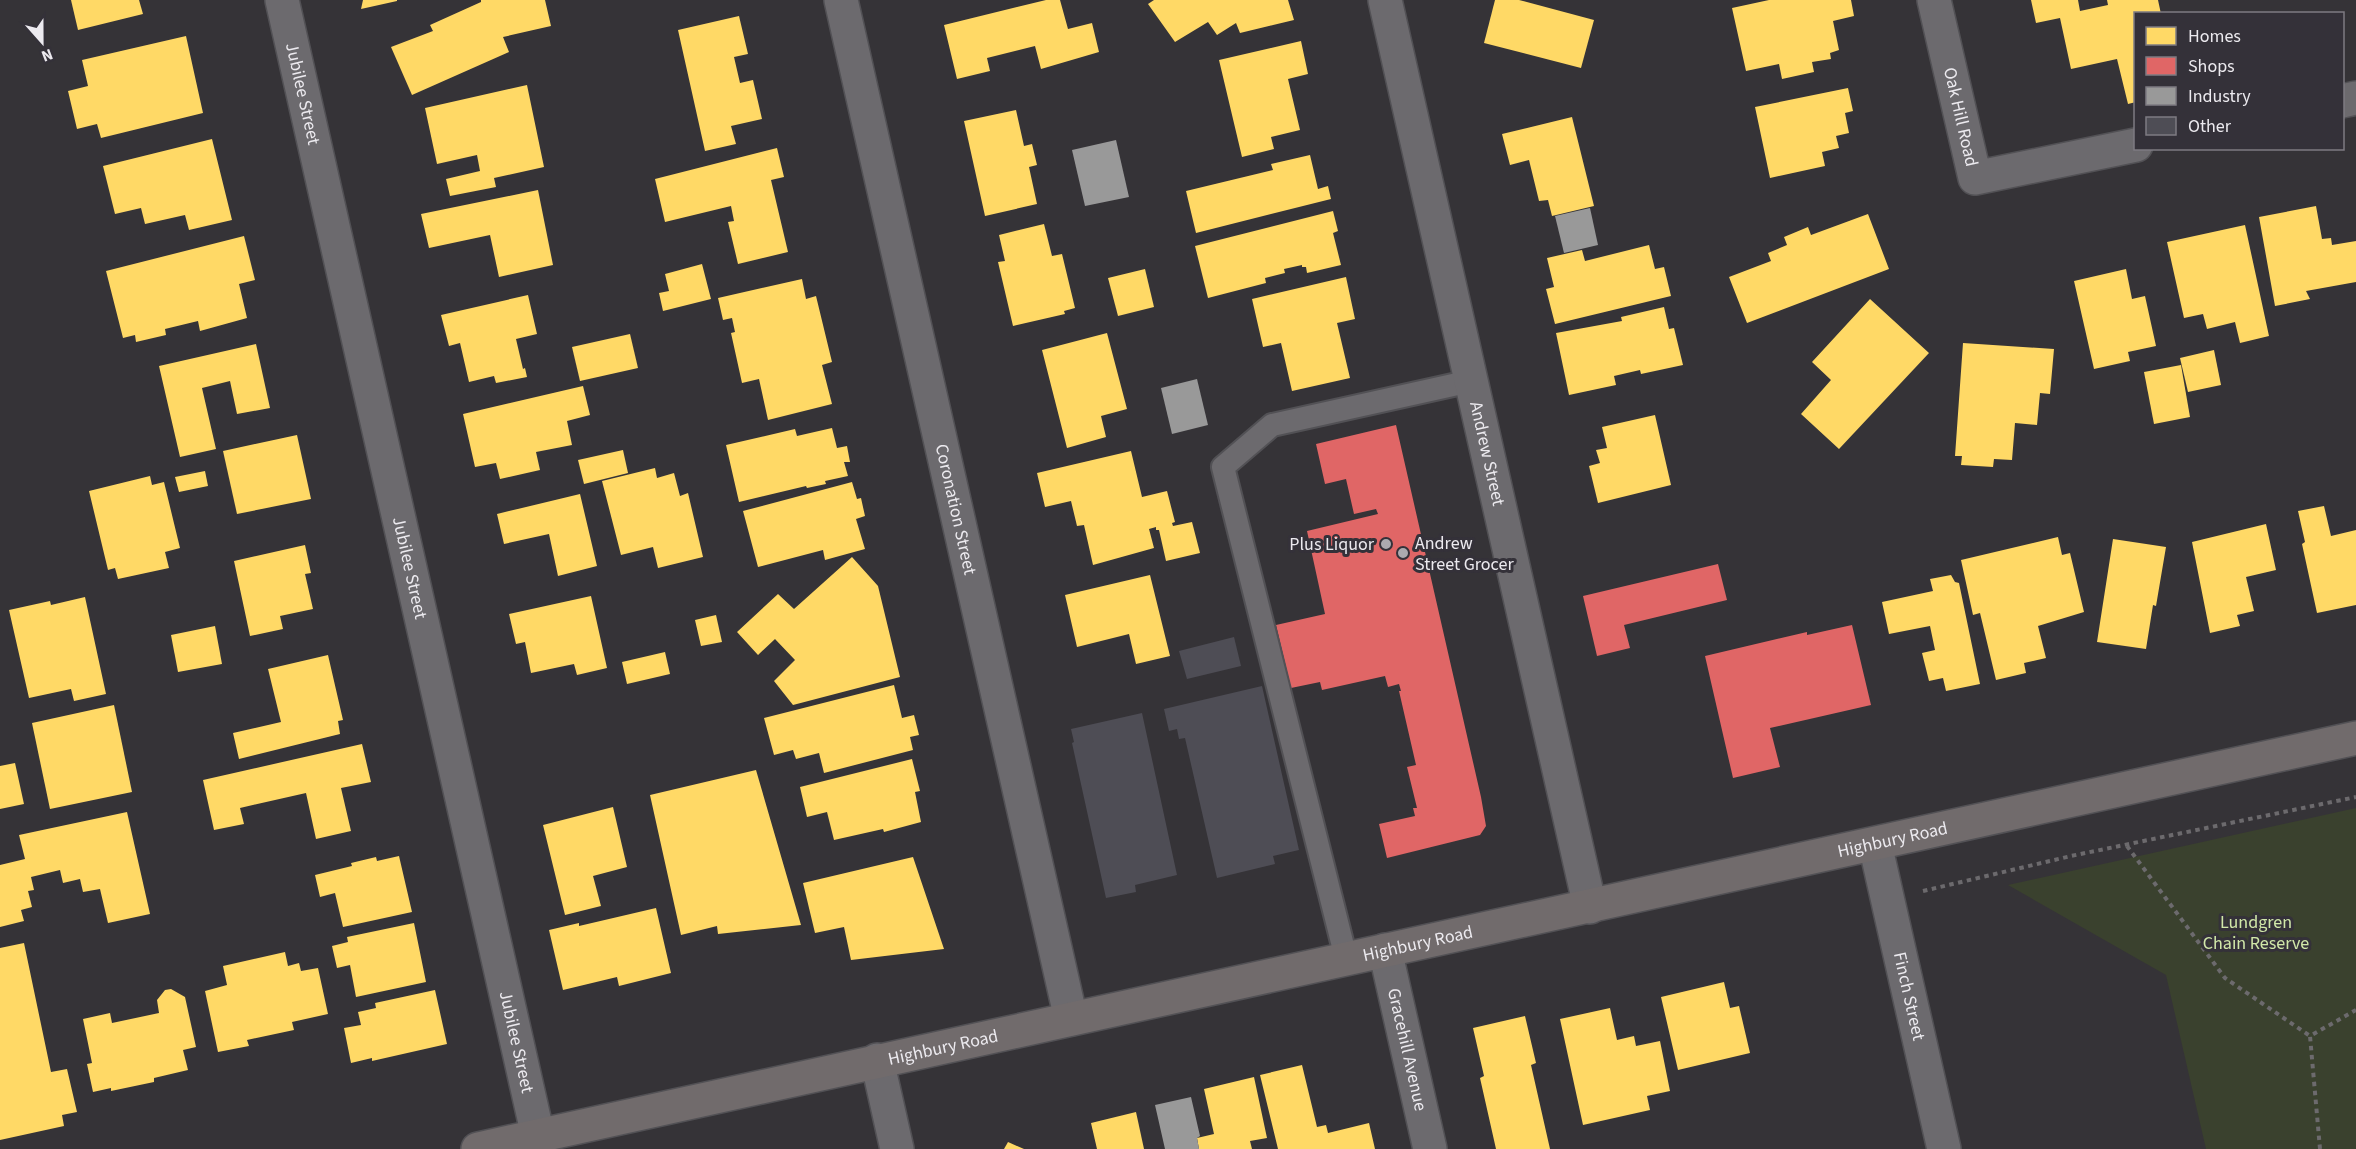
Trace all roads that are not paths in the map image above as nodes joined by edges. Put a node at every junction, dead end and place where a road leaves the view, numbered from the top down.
1 (282, 0) edge
2 (841, 0) edge
3 (1385, 0) edge
4 (1934, 0) edge
5 (2134, 145) edge
6 (1471, 381) junction
7 (2356, 738) edge
8 (1875, 844) junction
9 (1590, 907) junction
10 (1385, 950) junction
11 (1346, 958) junction
12 (1071, 1019) junction
13 (877, 1060) junction
14 (538, 1136) junction
15 (478, 1149) edge
16 (897, 1149) edge
17 (1430, 1149) edge
18 (1944, 1149) edge

1 - 14 street, Jubilee Street
2 - 12 street, Coronation Street
3 - 6 street, Andrew Street
4 - 5 street, Oak Hill Road
6 - 9 street, Andrew Street
6 - 11 lane
7 - 8 main road, Highbury Road
8 - 9 main road, Highbury Road
8 - 18 street, Finch Street
9 - 10 main road, Highbury Road
10 - 11 main road, Highbury Road
10 - 17 street, Gracehill Avenue
11 - 12 main road, Highbury Road
12 - 13 main road, Highbury Road
13 - 14 main road, Highbury Road
13 - 16 street
14 - 15 main road, Highbury Road

